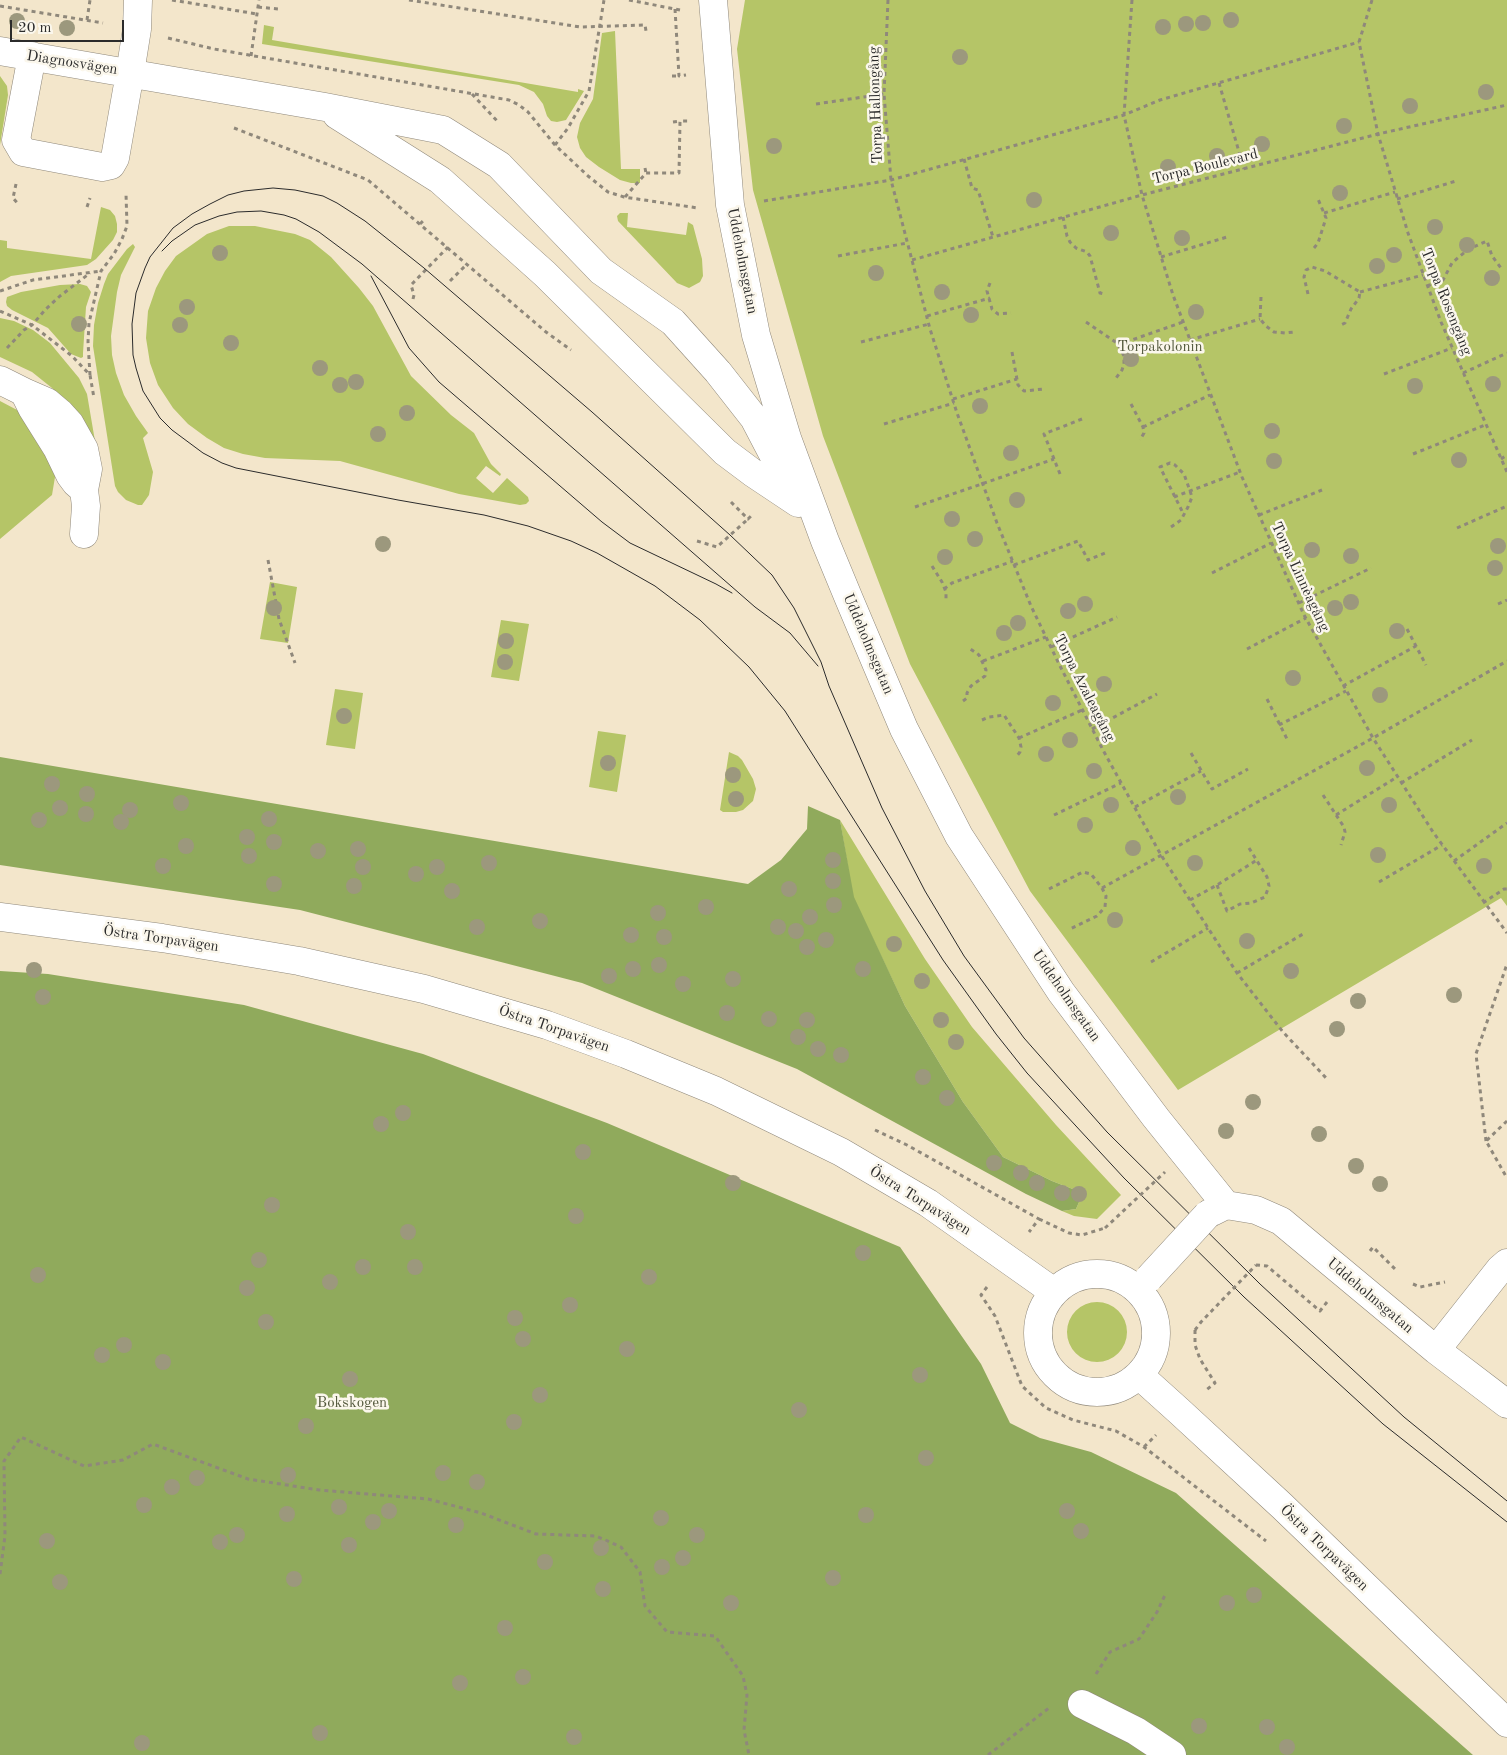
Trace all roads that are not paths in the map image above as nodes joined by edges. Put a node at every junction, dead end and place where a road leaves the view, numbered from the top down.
1 (138, 0) edge
2 (713, 0) edge
3 (0, 51) edge
4 (32, 56) junction
5 (130, 72) junction
6 (325, 106) junction
7 (0, 380) edge
8 (799, 504) junction
9 (84, 534) dead end
10 (825, 541) junction
11 (0, 917) edge
12 (1217, 1210) junction
13 (1507, 1263) edge
14 (1143, 1284) junction
15 (1054, 1292) junction
16 (1436, 1350) junction
17 (1139, 1375) junction
18 (1507, 1404) edge
19 (1082, 1704) dead end
20 (1507, 1723) edge
21 (1172, 1755) edge

1 - 5 street, Diagnosvägen
2 - 10 street, Uddeholmsgatan
3 - 4 street, Diagnosvägen
4 - 5 street, Diagnosvägen
4 - 5 street
5 - 6 street
6 - 8 street
6 - 8 street
7 - 9 street
8 - 10 street
10 - 12 street, Uddeholmsgatan
11 - 15 street, Östra Torpavägen
12 - 14 street, bridge
12 - 16 street, Uddeholmsgatan
13 - 16 street
14 - 15 street
14 - 17 street
15 - 17 street
16 - 18 street, Uddeholmsgatan
17 - 20 street, Östra Torpavägen
19 - 21 street

